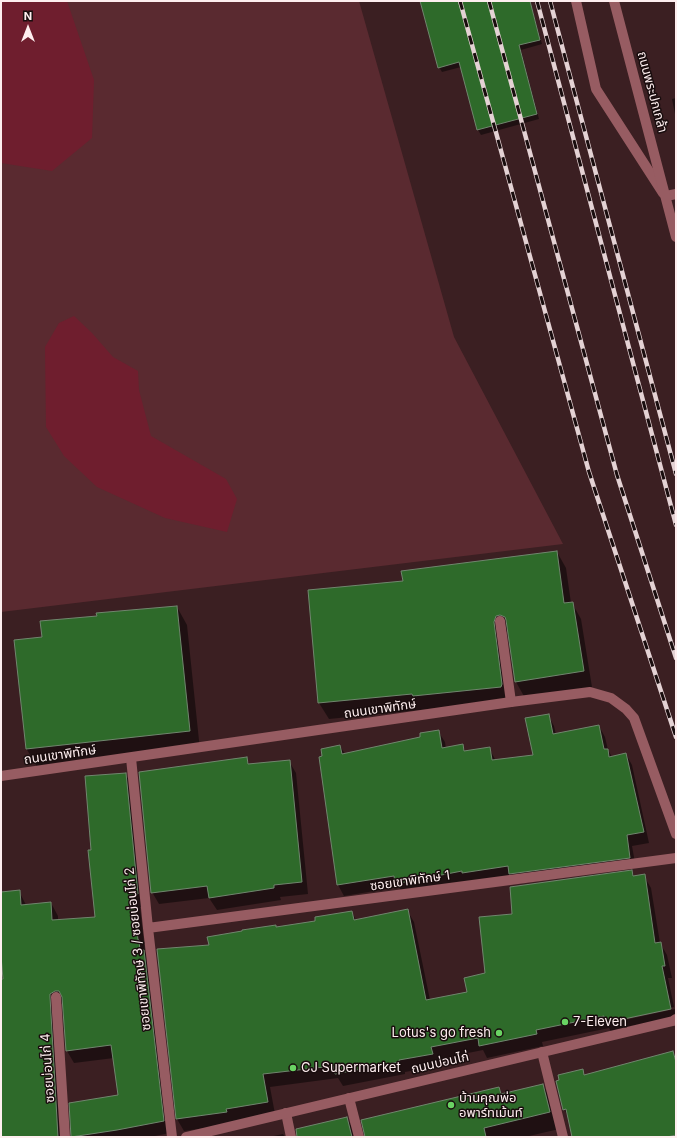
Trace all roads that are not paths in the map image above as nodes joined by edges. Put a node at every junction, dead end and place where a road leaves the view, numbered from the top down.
1 (576, 1) edge
2 (614, 1) edge
3 (676, 194) edge
4 (666, 196) junction
5 (676, 237) edge
6 (500, 621) dead end
7 (510, 702) junction
8 (131, 758) junction
9 (1, 776) edge
10 (676, 834) edge
11 (676, 858) edge
12 (148, 928) junction
13 (56, 997) dead end
14 (676, 1019) edge
15 (542, 1052) junction
16 (350, 1098) junction
17 (286, 1113) junction
18 (66, 1137) edge
19 (172, 1137) edge
20 (186, 1137) edge
21 (292, 1137) edge
22 (359, 1137) edge
23 (562, 1137) edge

1 - 4 street
2 - 4 street, ถนนพระปกเกล้า
3 - 4 street
4 - 5 street, ถนนพระปกเกล้า
6 - 7 street
7 - 8 street, ถนนเขาพิทักษ์
7 - 10 street, ถนนเขาพิทักษ์
8 - 9 street, ถนนเขาพิทักษ์
8 - 12 street, ซอยเขาพิทักษ์ 3 / ซอยบ่อนไก่ 2
11 - 12 street, ซอยเขาพิทักษ์ 1
12 - 19 street, ซอยเขาพิทักษ์ 3 / ซอยบ่อนไก่ 2
13 - 18 street, ซอยบ่อนไก่ 4
14 - 15 street, ถนนบ่อนไก่
15 - 16 street, ถนนบ่อนไก่
15 - 23 street
16 - 17 street, ถนนบ่อนไก่
16 - 22 street
17 - 20 street, ถนนบ่อนไก่
17 - 21 street

